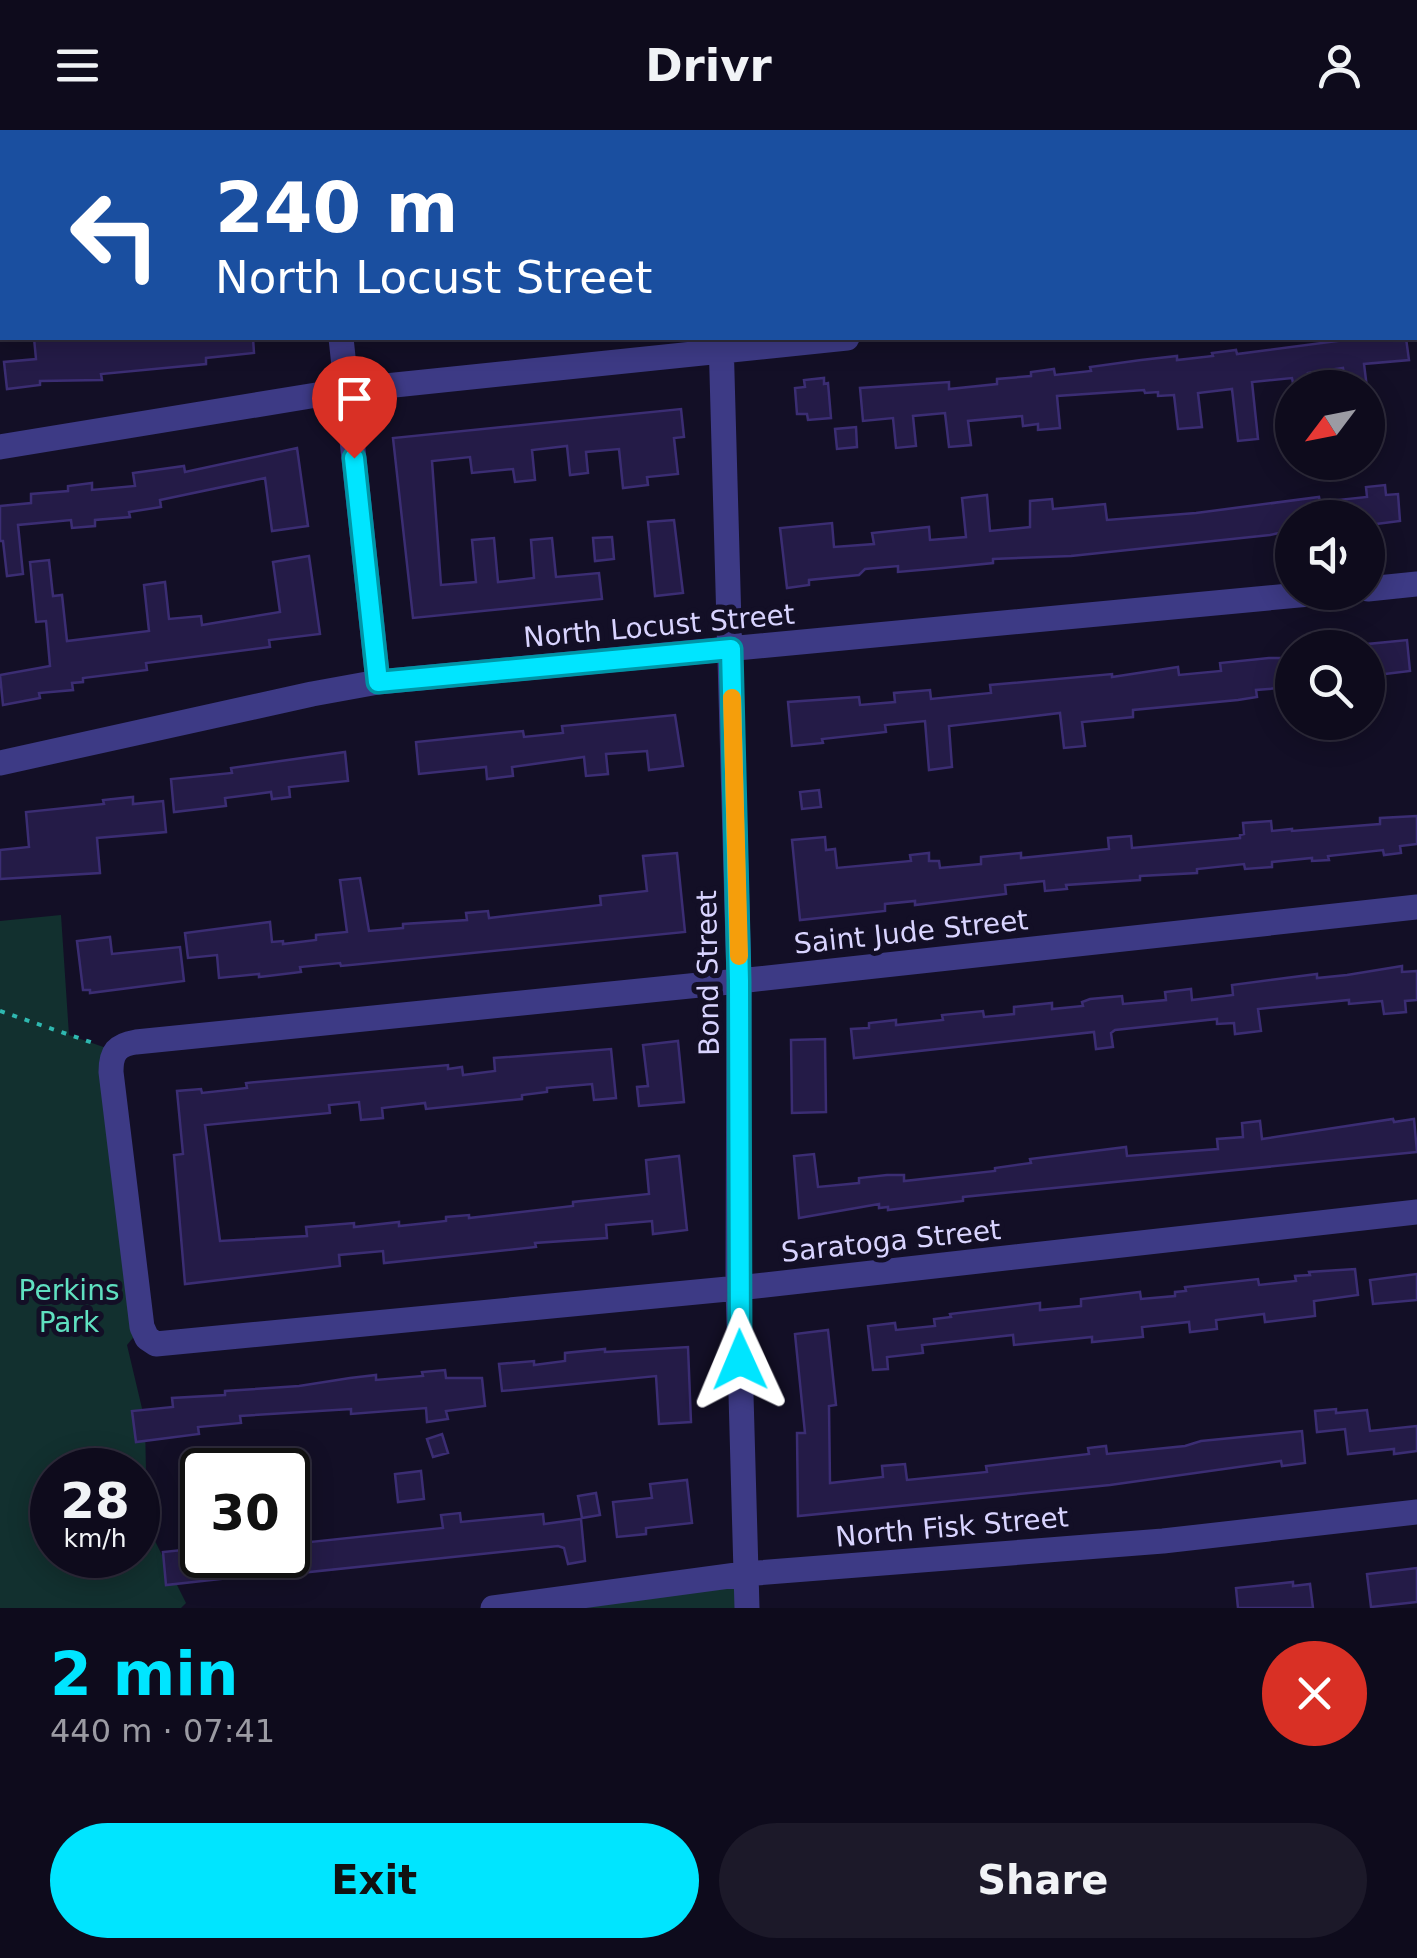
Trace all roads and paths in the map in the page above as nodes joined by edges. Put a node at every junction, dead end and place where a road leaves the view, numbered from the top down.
1 (341, 340) edge
2 (805, 340) edge
3 (722, 344) edge
4 (347, 390) junction
5 (0, 447) edge
6 (1417, 584) edge
7 (1385, 587) edge
8 (1275, 597) edge
9 (731, 649) junction
10 (378, 682) junction
11 (0, 763) edge
12 (1417, 907) edge
13 (739, 981) junction
14 (0, 1010) edge
15 (115, 1051) junction
16 (1417, 1212) edge
17 (738, 1288) junction
18 (1417, 1512) edge
19 (744, 1574) junction
20 (493, 1608) edge
21 (747, 1608) edge

1 - 4 street
2 - 3 street
3 - 4 street
3 - 9 street, Bond Street
4 - 5 street
4 - 10 street
6 - 7 street
8 - 9 street, North Locust Street
9 - 10 street, North Locust Street
9 - 13 street, Bond Street
10 - 11 street, North Locust Street
12 - 13 street, Saint Jude Street
13 - 15 street, Saint Jude Street
13 - 17 street, Bond Street
14 - 15 path
15 - 17 street, Saratoga Street
16 - 17 street, Saratoga Street
17 - 19 street, Bond Street
18 - 19 street, North Fisk Street
19 - 20 street, North Fisk Street
19 - 21 street, Bond Street

